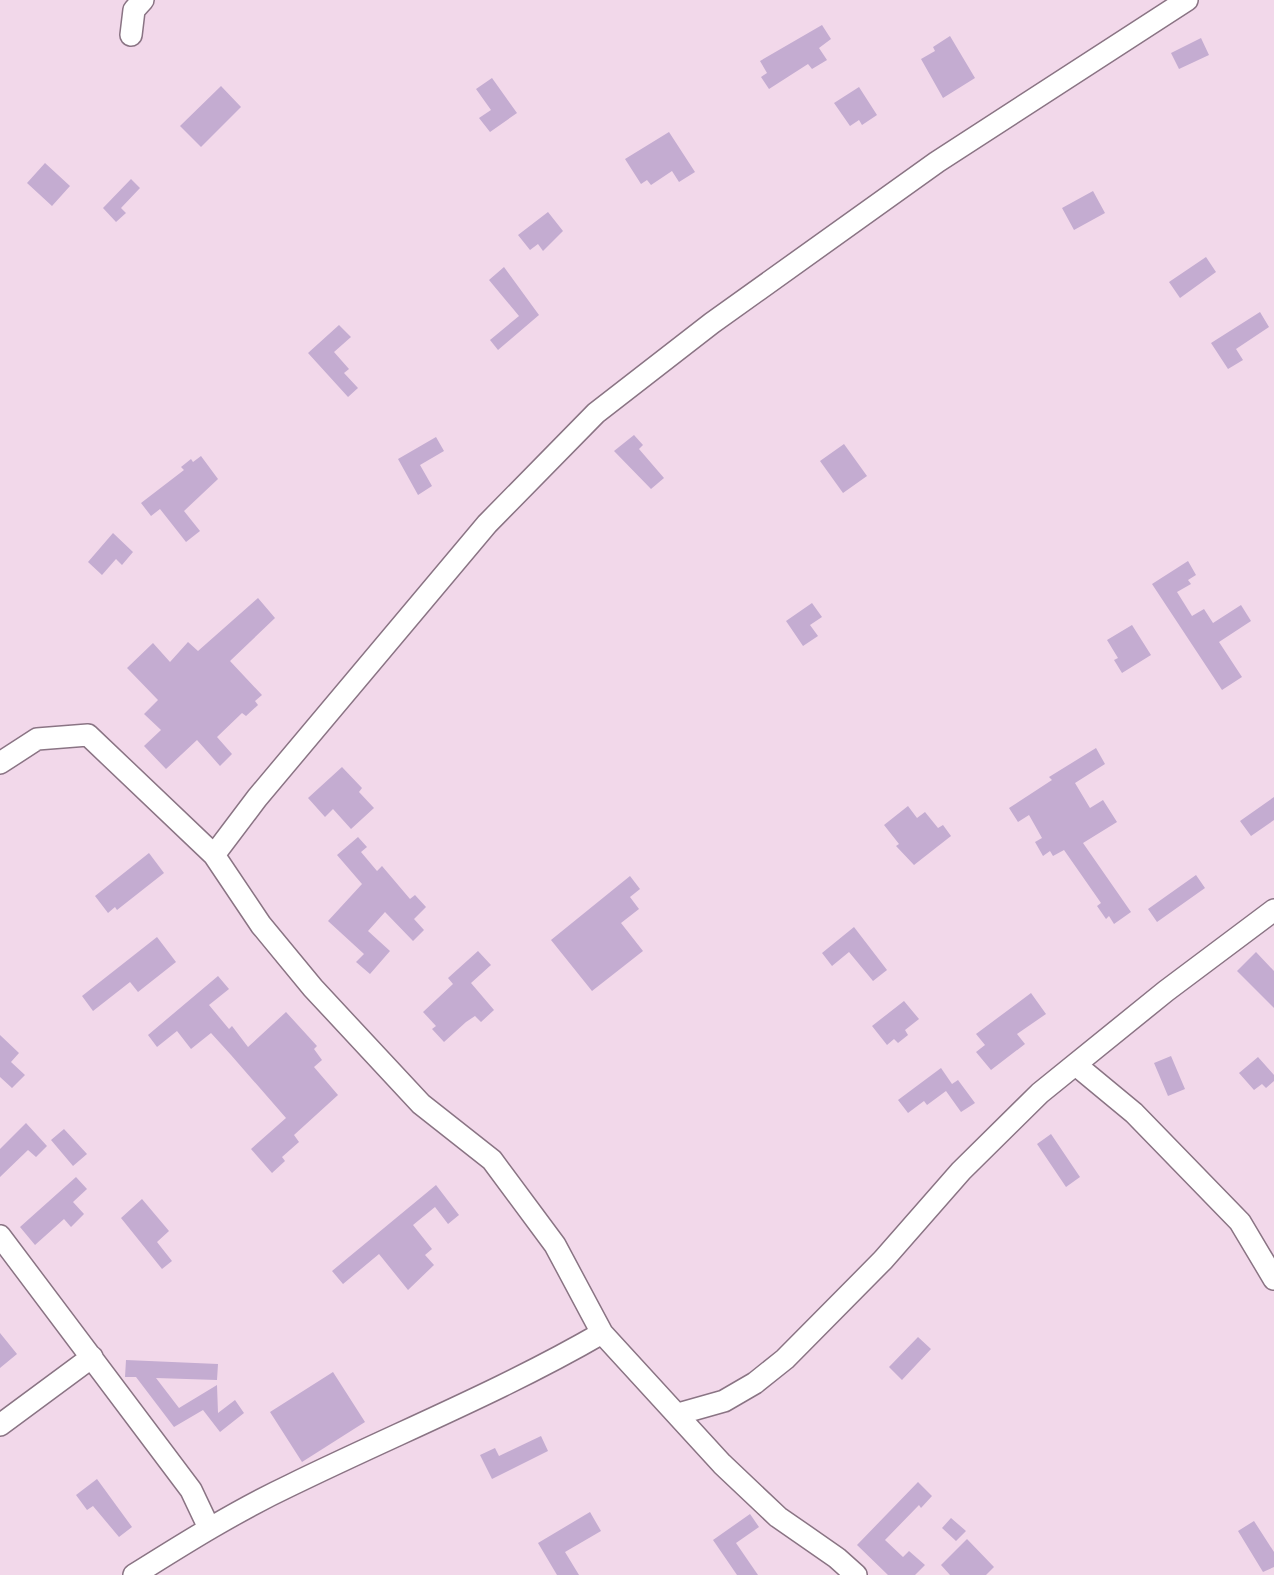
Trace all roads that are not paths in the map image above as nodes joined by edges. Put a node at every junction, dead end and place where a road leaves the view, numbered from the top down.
1 (143, 0) edge
2 (1187, 0) edge
3 (131, 35) dead end
4 (0, 763) edge
5 (214, 855) junction
6 (1274, 909) edge
7 (1076, 1065) junction
8 (0, 1236) edge
9 (1274, 1279) edge
10 (602, 1333) junction
11 (92, 1357) junction
12 (678, 1414) junction
13 (0, 1425) edge
14 (209, 1528) junction
15 (134, 1575) edge
16 (856, 1575) edge

1 - 3 street
2 - 5 street
4 - 5 street
5 - 10 street
6 - 7 street
7 - 9 street
7 - 12 street
8 - 11 street
10 - 12 street
10 - 14 street
11 - 13 street
11 - 14 street
12 - 16 street
14 - 15 street

